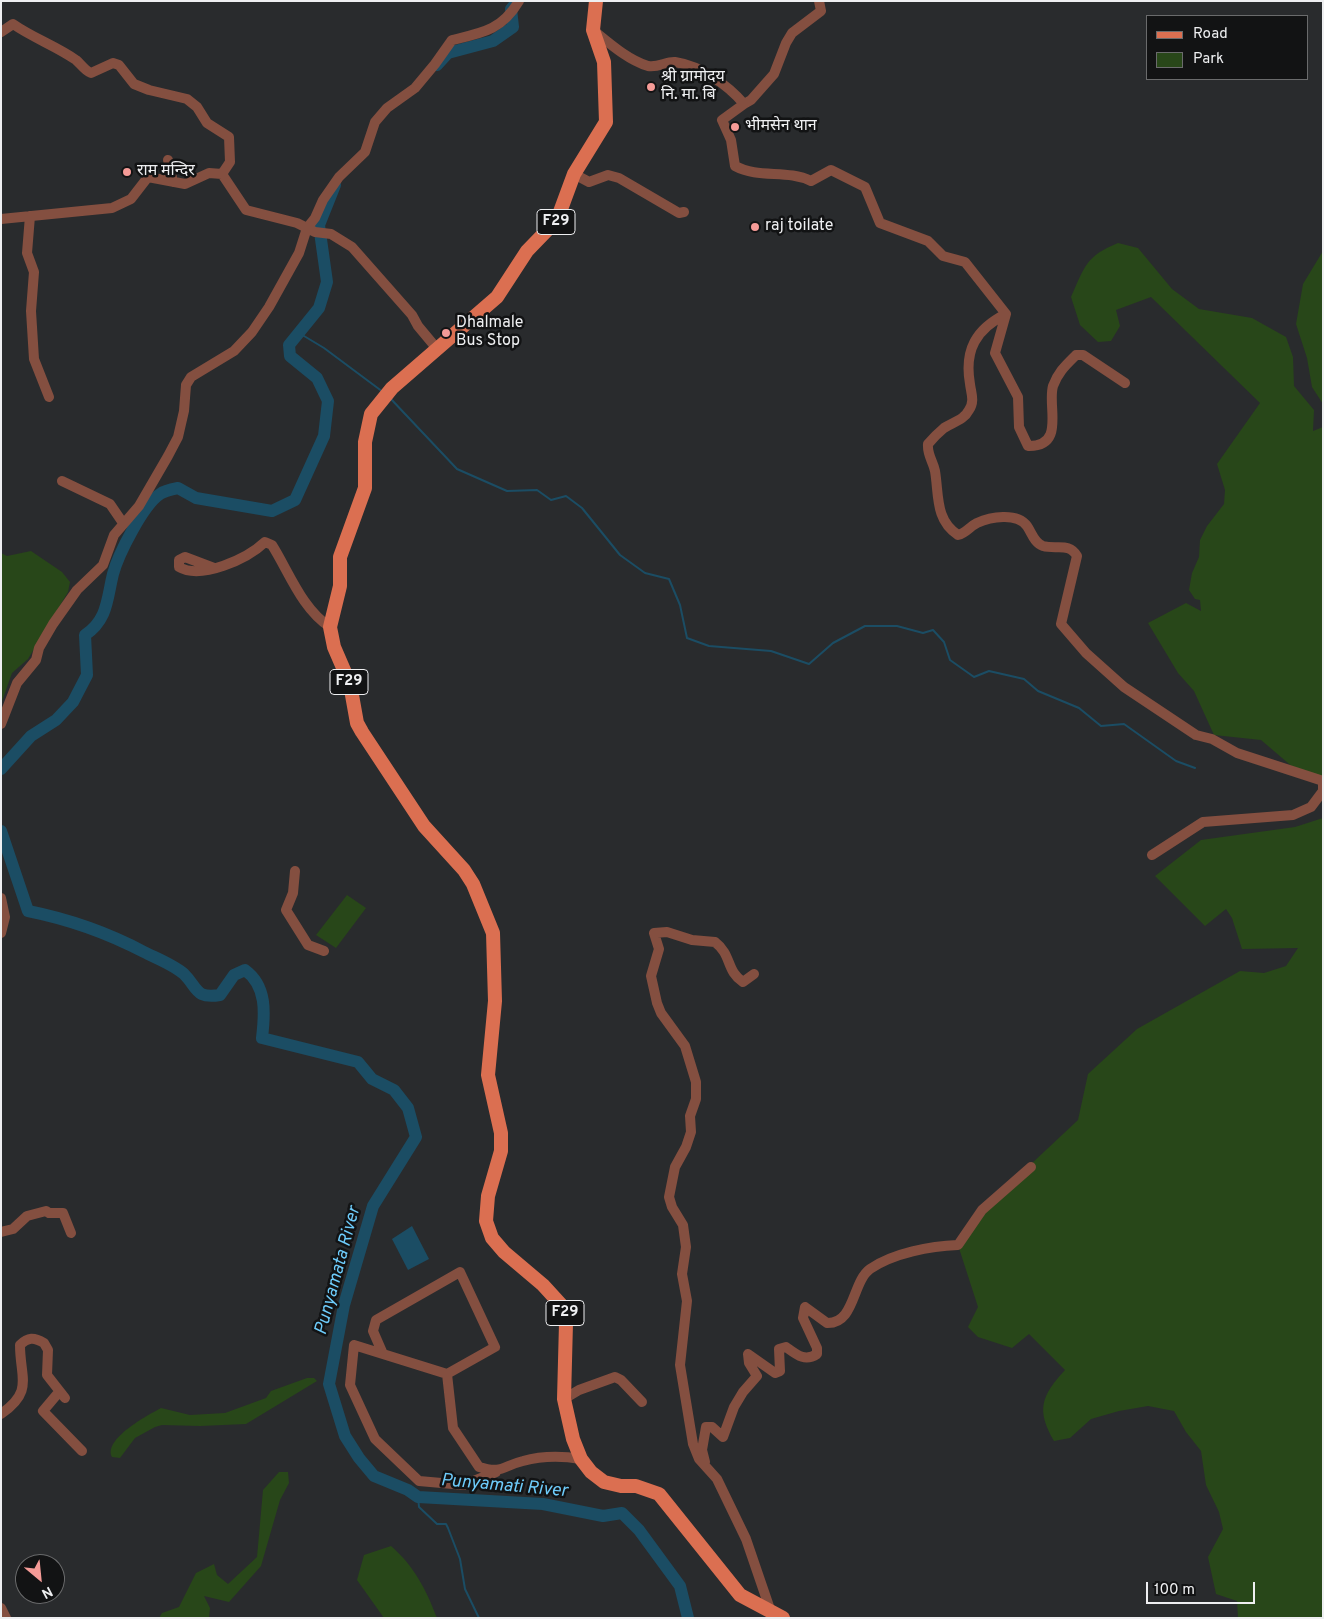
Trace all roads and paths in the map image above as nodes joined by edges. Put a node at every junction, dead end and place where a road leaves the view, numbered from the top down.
1 (519, 1) edge
2 (596, 1) edge
3 (819, 1) edge
4 (593, 30) junction
5 (1, 32) edge
6 (744, 104) junction
7 (168, 160) dead end
8 (222, 174) junction
9 (574, 174) junction
10 (173, 182) junction
11 (684, 212) dead end
12 (30, 216) junction
13 (1, 219) edge
14 (311, 230) junction
15 (1006, 314) junction
16 (438, 350) junction
17 (1124, 383) dead end
18 (49, 397) dead end
19 (62, 481) dead end
20 (123, 523) junction
21 (214, 568) dead end
22 (330, 627) junction
23 (1, 724) edge
24 (1323, 791) edge
25 (1152, 855) dead end
26 (296, 872) dead end
27 (1, 898) edge
28 (1, 933) edge
29 (324, 951) dead end
30 (754, 974) dead end
31 (1031, 1167) dead end
32 (1, 1232) edge
33 (71, 1233) dead end
34 (447, 1374) junction
35 (564, 1399) junction
36 (642, 1402) dead end
37 (1, 1414) edge
38 (82, 1451) dead end
39 (581, 1459) junction
40 (706, 1465) junction
41 (496, 1472) junction
42 (1, 1608) edge
43 (777, 1615) edge
44 (6, 1618) edge

1 - 14 street
2 - 4 main road, F29
3 - 6 street
4 - 6 street
4 - 9 main road, F29
5 - 8 street
6 - 15 street
7 - 10 street
8 - 10 street
8 - 14 street
9 - 11 street
9 - 16 main road, F29
10 - 12 street
12 - 13 street
12 - 18 street
14 - 16 street
14 - 20 street
15 - 17 street
15 - 24 street
16 - 22 main road, F29
19 - 20 street
20 - 23 street
21 - 22 street
22 - 35 main road, F29
24 - 25 street
26 - 29 street
27 - 28 street
30 - 40 street
31 - 40 street
32 - 33 street
34 - 34 street
34 - 41 street
34 - 41 street
35 - 36 street
35 - 39 main road, F29
37 - 38 street
39 - 41 street
39 - 43 main road, F29
40 - 43 street
42 - 44 street

